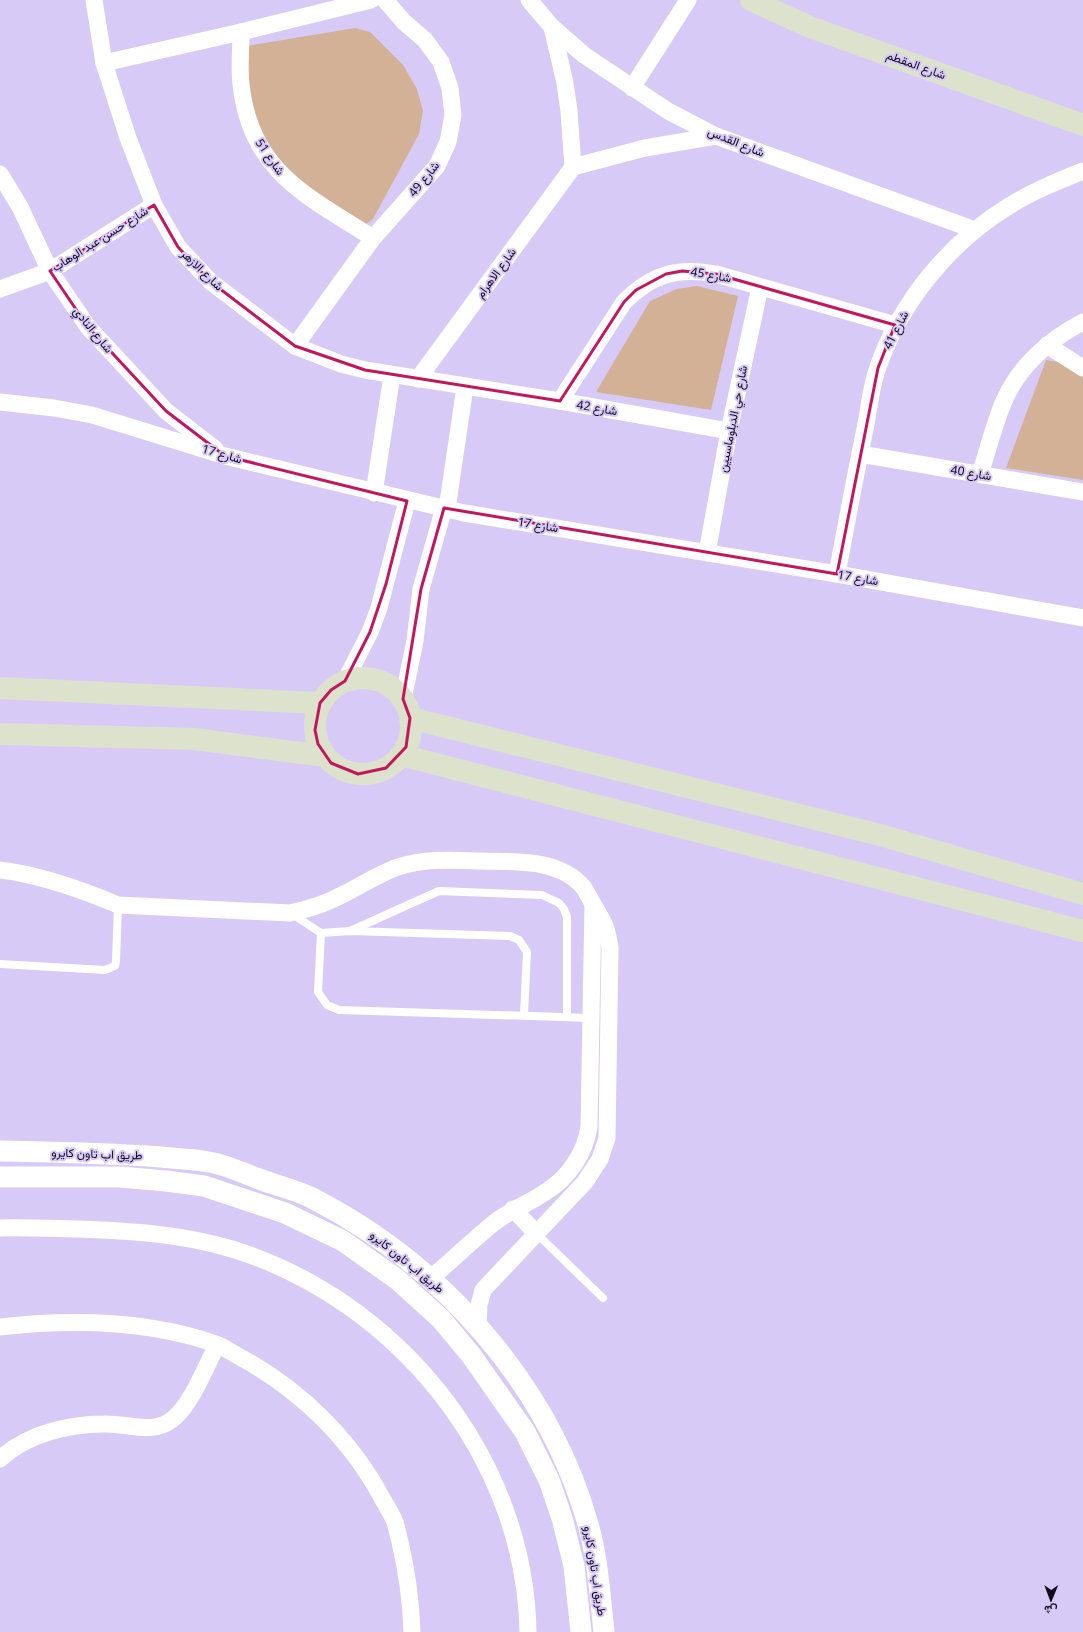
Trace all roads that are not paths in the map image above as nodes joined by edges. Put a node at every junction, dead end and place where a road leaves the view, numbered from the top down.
1 (94, 0) edge
2 (371, 0) edge
3 (385, 0) edge
4 (529, 0) edge
5 (688, 0) edge
6 (751, 0) edge
7 (552, 27) junction
8 (241, 32) junction
9 (104, 63) junction
10 (632, 88) junction
11 (1083, 125) edge
12 (716, 136) junction
13 (573, 167) junction
14 (1083, 171) edge
15 (0, 174) edge
16 (154, 205) junction
17 (975, 230) junction
18 (373, 238) junction
19 (50, 271) junction
20 (760, 287) junction
21 (0, 289) edge
22 (1083, 322) edge
23 (895, 325) junction
24 (1047, 345) junction
25 (295, 346) junction
26 (1083, 368) edge
27 (392, 375) junction
28 (418, 378) junction
29 (465, 387) junction
30 (560, 401) junction
31 (0, 402) edge
32 (729, 431) junction
33 (860, 454) junction
34 (225, 456) junction
35 (980, 474) junction
36 (1083, 492) edge
37 (374, 493) junction
38 (407, 501) junction
39 (446, 509) junction
40 (707, 553) junction
41 (836, 574) junction
42 (1083, 618) edge
43 (345, 681) junction
44 (0, 688) edge
45 (320, 703) junction
46 (407, 709) junction
47 (0, 734) edge
48 (325, 756) junction
49 (401, 756) junction
50 (0, 870) edge
51 (1083, 894) edge
52 (593, 904) junction
53 (118, 905) junction
54 (290, 913) junction
55 (350, 931) junction
56 (1083, 931) edge
57 (321, 933) junction
58 (0, 964) edge
59 (524, 1015) junction
60 (567, 1017) junction
61 (591, 1018) junction
62 (609, 1018) junction
63 (0, 1151) edge
64 (131, 1155) junction
65 (0, 1177) edge
66 (27, 1177) junction
67 (513, 1209) junction
68 (0, 1228) edge
69 (536, 1233) junction
70 (431, 1278) junction
71 (603, 1298) dead end
72 (478, 1325) junction
73 (0, 1327) edge
74 (460, 1342) junction
75 (217, 1345) junction
76 (0, 1459) edge
77 (412, 1632) edge
78 (528, 1632) edge
79 (581, 1632) edge
80 (604, 1632) edge

1 - 9 street, شارع الازهر
2 - 8 street
3 - 18 street, شارع 49
4 - 7 street, شارع القدس
5 - 10 street
6 - 11 main road, شارع المقطم
7 - 10 street, شارع القدس
7 - 13 street
8 - 9 street
8 - 18 street, شارع 51
9 - 16 street, شارع الازهر
10 - 12 street, شارع القدس
12 - 13 street
12 - 17 street, شارع القدس
13 - 28 street, شارع الاهرام
14 - 17 street, شارع 41
15 - 19 street, شارع النادي
16 - 19 street, شارع حسن عبد الوهاب
16 - 25 street, شارع الازهر
17 - 23 street, شارع 41
18 - 25 street, شارع 49
19 - 21 street, شارع حسن عبد الوهاب
19 - 34 street, شارع النادي
20 - 23 street, شارع 45
20 - 30 street, شارع 45
20 - 32 street, شارع حي الدبلوماسيين
22 - 24 street
23 - 33 street, شارع 41
24 - 26 street
24 - 35 street
25 - 27 street, شارع الازهر
27 - 28 street, شارع الازهر
27 - 37 street
28 - 29 street, شارع الازهر
29 - 30 street, شارع 42
29 - 39 street
30 - 32 street, شارع 42
31 - 34 street, شارع 17
32 - 40 street, شارع حي الدبلوماسيين
33 - 35 street, شارع 40
33 - 41 street, شارع 41
34 - 37 street, شارع 17
35 - 36 street, شارع 40
37 - 38 street, شارع 17
38 - 39 street, شارع 17
38 - 43 street
39 - 40 street, شارع 17
39 - 46 street
40 - 41 street, شارع 17
41 - 42 street, شارع 17
43 - 45 main road
43 - 46 main road
44 - 45 main road
45 - 48 main road
46 - 49 main road
46 - 51 main road
47 - 48 main road
48 - 49 main road
49 - 56 main road
50 - 53 street
52 - 54 street
52 - 61 street
52 - 62 street
53 - 54 street
53 - 58 lane
54 - 57 lane
55 - 57 lane
55 - 59 lane
55 - 60 lane
57 - 59 lane
59 - 60 lane
60 - 61 lane
61 - 62 street
61 - 67 street
62 - 69 street
63 - 64 street, طريق اب تاون كايرو
64 - 66 street
64 - 70 street, طريق اب تاون كايرو
65 - 66 street, طريق اب تاون كايرو
66 - 74 street, طريق اب تاون كايرو
67 - 69 street
67 - 70 street
68 - 78 street
69 - 71 lane
69 - 72 street
70 - 72 street, طريق اب تاون كايرو
72 - 74 street
72 - 80 street, طريق اب تاون كايرو
73 - 75 street
74 - 79 street, طريق اب تاون كايرو
75 - 76 street
75 - 77 street

